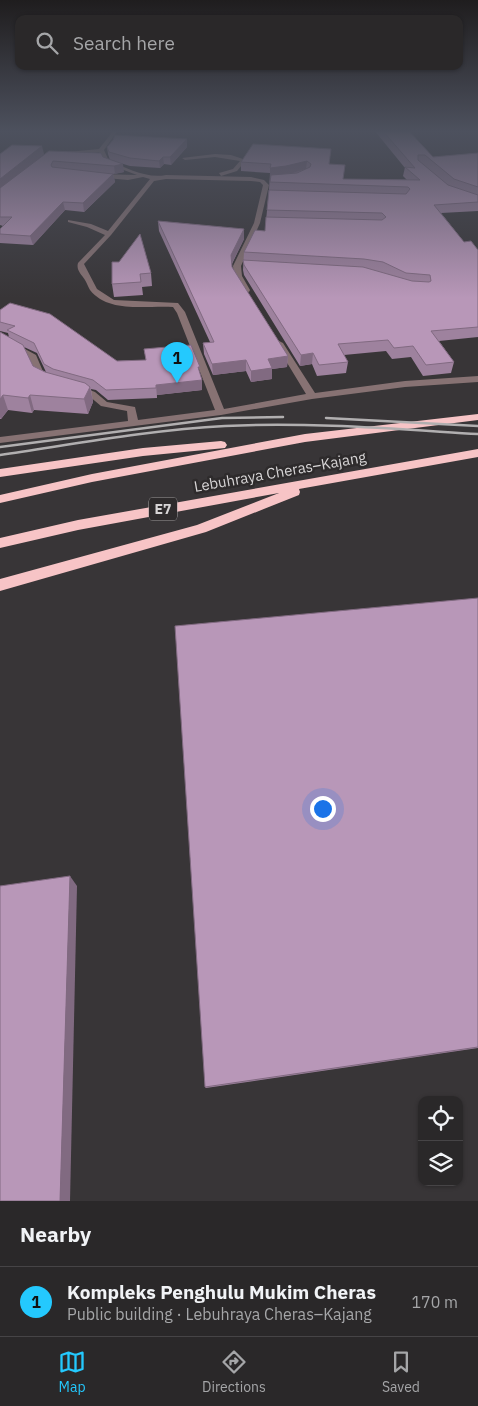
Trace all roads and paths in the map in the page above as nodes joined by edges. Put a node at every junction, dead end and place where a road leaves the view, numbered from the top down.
1 (147, 186) edge
2 (266, 186) edge
3 (264, 194) junction
4 (273, 195) edge
5 (70, 221) dead end
6 (257, 223) junction
7 (266, 224) edge
8 (109, 234) junction
9 (237, 266) junction
10 (246, 266) edge
11 (252, 300) edge
12 (272, 332) edge
13 (0, 342) edge
14 (478, 379) edge
15 (312, 396) junction
16 (221, 412) junction
17 (478, 417) edge
18 (133, 423) junction
19 (305, 438) junction
20 (0, 440) edge
21 (478, 453) edge
22 (0, 473) edge
23 (326, 480) junction
24 (0, 499) edge
25 (0, 542) edge
26 (0, 585) edge

1 - 8 street
2 - 3 street
3 - 4 street
3 - 6 street
5 - 8 street
6 - 7 street
6 - 9 street
8 - 16 street
9 - 10 street
9 - 11 street
12 - 15 street
13 - 18 street
14 - 15 street
15 - 16 street
16 - 18 street
17 - 19 highway, Lebuhraya Cheras–Kajang
18 - 20 street
19 - 22 highway
19 - 24 highway, Lebuhraya Cheras–Kajang
21 - 23 highway, Lebuhraya Cheras–Kajang / E7
23 - 25 highway, Lebuhraya Cheras–Kajang / E7
23 - 26 highway

